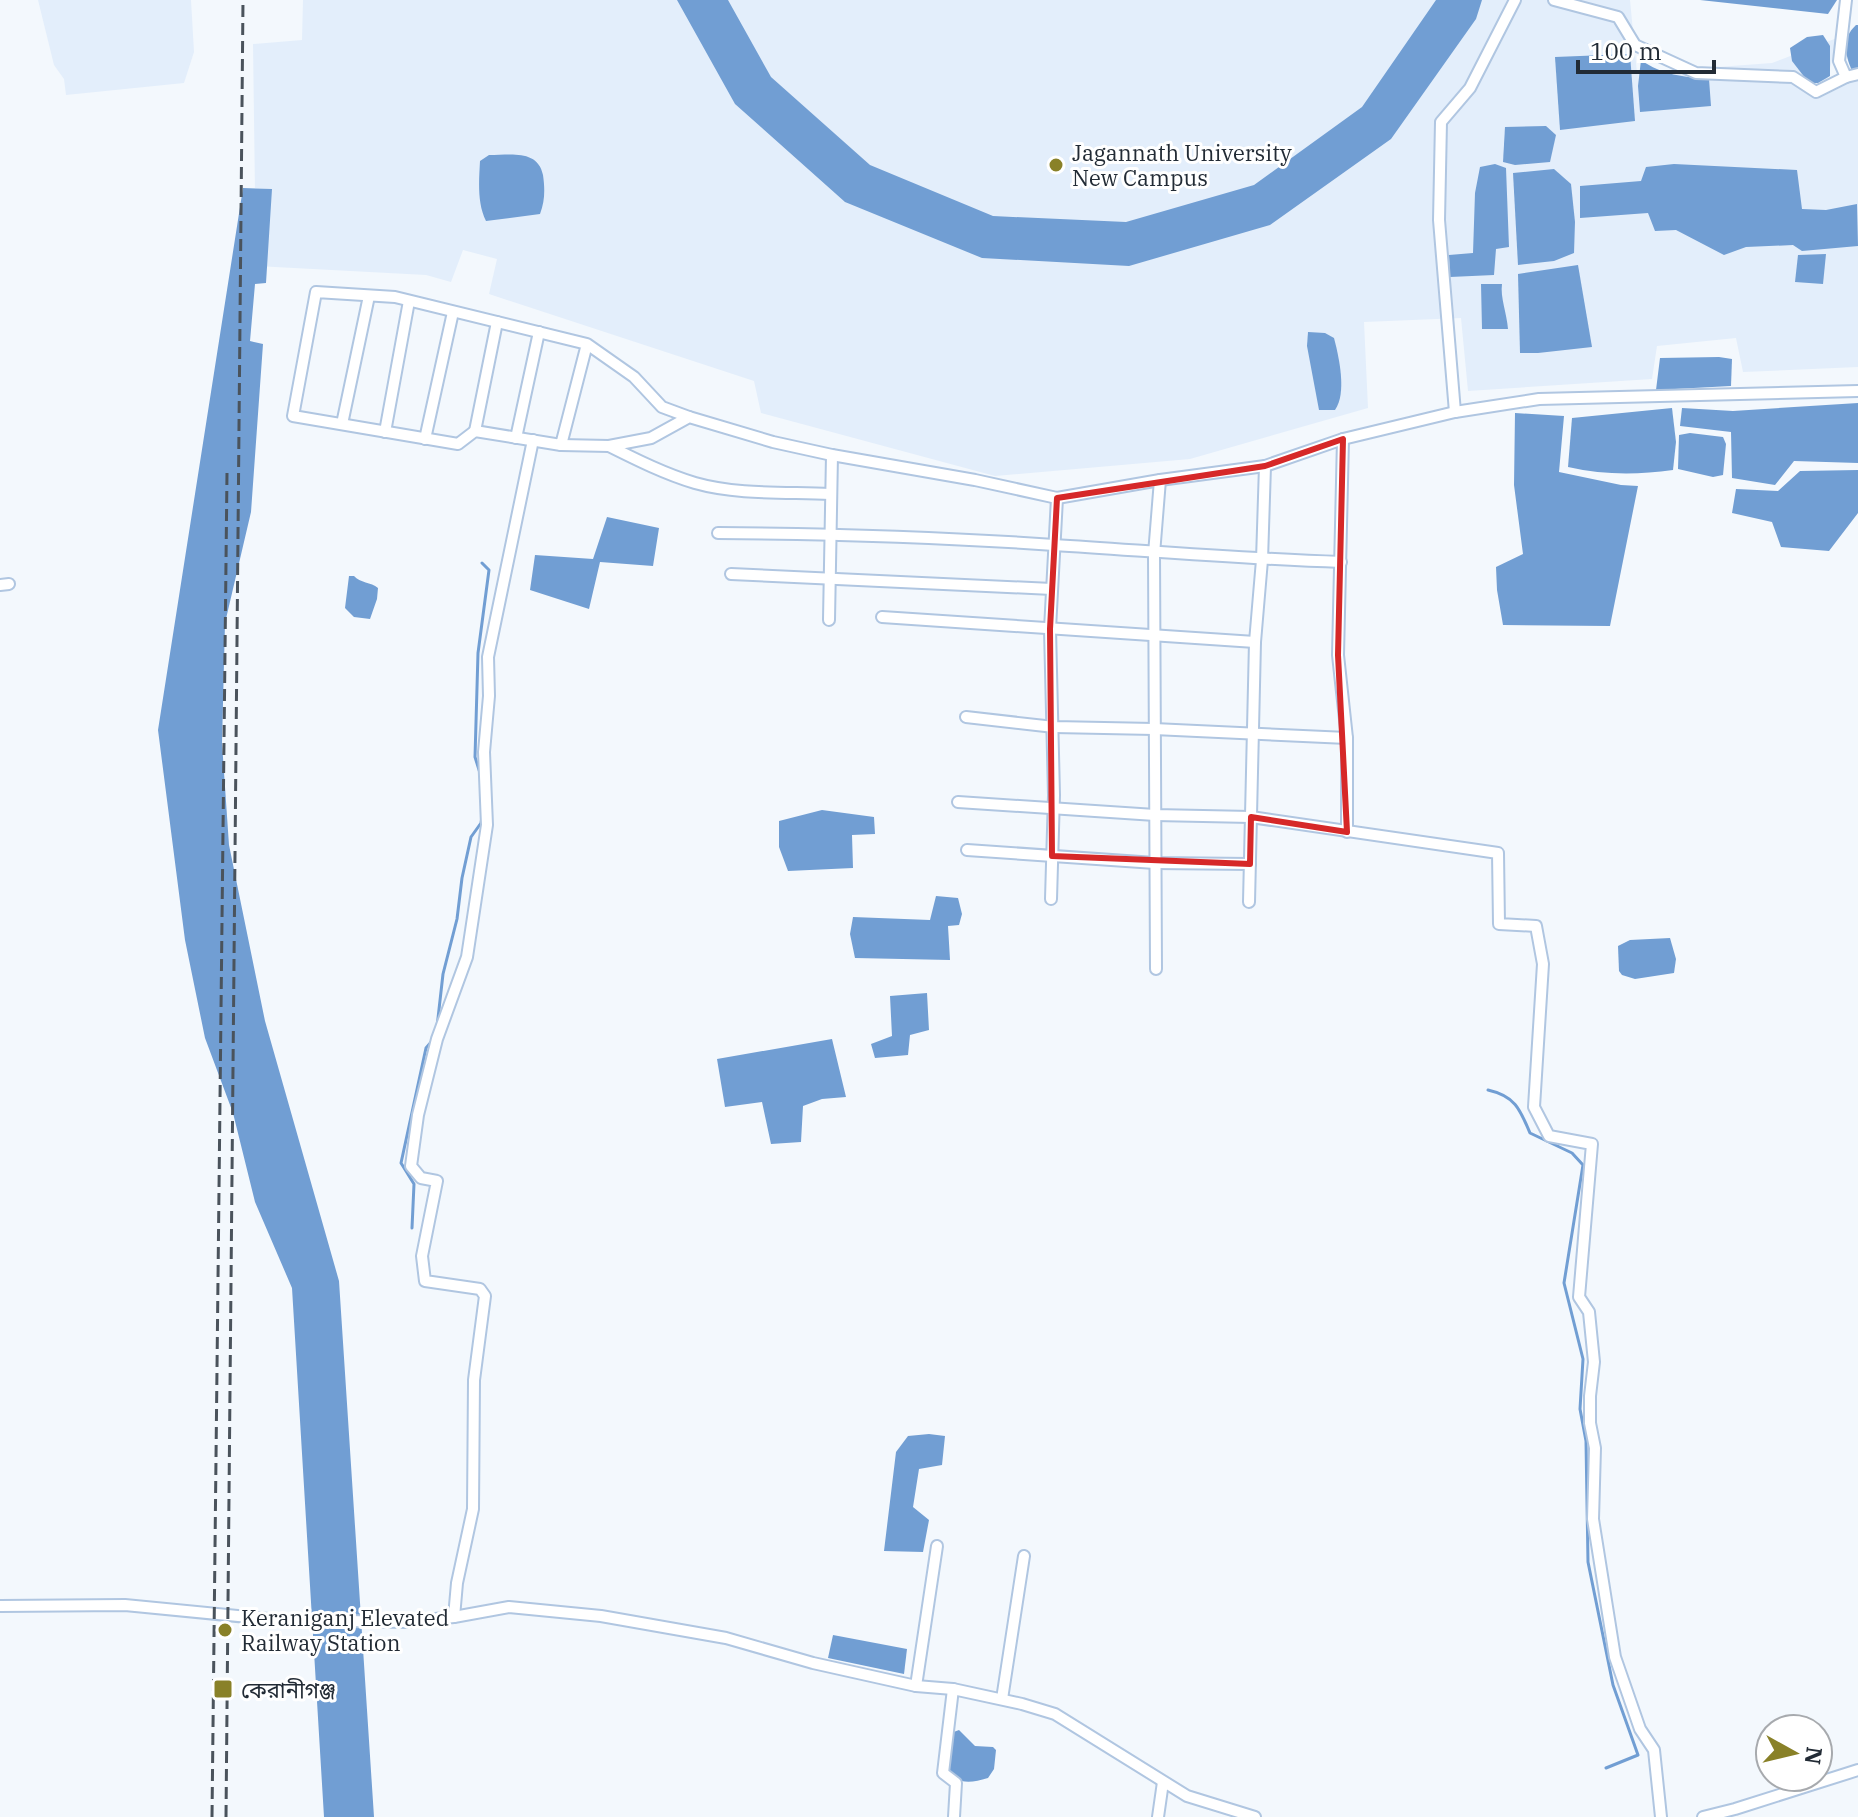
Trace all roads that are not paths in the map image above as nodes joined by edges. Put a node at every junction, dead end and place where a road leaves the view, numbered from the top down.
1 (1515, 0) edge
2 (1554, 0) edge
3 (1846, 0) edge
4 (1858, 74) edge
5 (1846, 77) junction
6 (369, 296) junction
7 (409, 301) junction
8 (453, 312) junction
9 (497, 322) junction
10 (539, 332) junction
11 (587, 344) junction
12 (1858, 391) edge
13 (1455, 412) junction
14 (689, 417) junction
15 (342, 424) junction
16 (475, 431) junction
17 (385, 432) junction
18 (516, 438) junction
19 (425, 439) junction
20 (1343, 439) junction
21 (533, 440) junction
22 (561, 445) junction
23 (609, 446) junction
24 (832, 455) junction
25 (1265, 466) junction
26 (1160, 480) junction
27 (830, 494) junction
28 (1057, 498) junction
29 (718, 533) dead end
30 (830, 534) junction
31 (1055, 545) junction
32 (1154, 554) junction
33 (1262, 560) junction
34 (1341, 562) junction
35 (731, 574) dead end
36 (829, 580) junction
37 (1052, 589) junction
38 (882, 617) dead end
39 (829, 620) dead end
40 (1050, 629) junction
41 (1154, 634) junction
42 (1255, 642) junction
43 (966, 717) dead end
44 (1054, 727) junction
45 (1154, 729) junction
46 (1253, 734) junction
47 (1347, 738) junction
48 (958, 802) dead end
49 (1054, 808) junction
50 (1155, 815) junction
51 (1251, 817) junction
52 (1347, 832) junction
53 (967, 850) dead end
54 (1052, 856) junction
55 (1155, 863) junction
56 (1250, 864) junction
57 (1051, 899) dead end
58 (1249, 902) dead end
59 (1156, 969) dead end
60 (937, 1546) dead end
61 (1024, 1556) dead end
62 (0, 1606) edge
63 (454, 1617) junction
64 (916, 1686) junction
65 (953, 1689) junction
66 (1002, 1699) junction
67 (1858, 1770) edge
68 (1163, 1782) junction
69 (954, 1817) edge
70 (1158, 1817) edge
71 (1255, 1817) edge
72 (1661, 1817) edge
73 (1703, 1817) edge

1 - 13 street
2 - 5 street
3 - 5 street
4 - 5 street
6 - 7 street
6 - 15 street
6 - 15 street
7 - 8 street
7 - 17 street
8 - 9 street
8 - 19 street
9 - 10 street
9 - 16 street
10 - 11 street
10 - 18 street
11 - 14 street
11 - 22 street
12 - 13 street
13 - 20 street
14 - 23 street
14 - 24 street
15 - 17 street
16 - 18 street
16 - 19 street
17 - 19 street
18 - 21 street
20 - 25 street
20 - 34 street
21 - 22 street
21 - 63 street
22 - 23 street
23 - 27 street
24 - 27 street
24 - 28 street
25 - 26 street
25 - 33 street
26 - 28 street
26 - 32 street
27 - 30 street
28 - 31 street
29 - 30 street
30 - 31 street
30 - 36 street
31 - 32 street
31 - 37 street
32 - 33 street
32 - 41 street
33 - 34 street
33 - 42 street
34 - 47 street
35 - 36 street
36 - 37 street
36 - 39 street
37 - 40 street
38 - 40 street
40 - 41 street
40 - 44 street
41 - 42 street
41 - 45 street
42 - 46 street
43 - 44 street
44 - 45 street
44 - 49 street
45 - 46 street
45 - 50 street
46 - 47 street
46 - 51 street
47 - 52 street
48 - 49 street
49 - 50 street
49 - 54 street
50 - 51 street
50 - 55 street
51 - 52 street
51 - 56 street
52 - 72 street
53 - 54 street
54 - 55 street
54 - 57 street
55 - 56 street
55 - 59 street
56 - 58 street
60 - 64 street
61 - 66 street
62 - 63 street
63 - 64 street
64 - 65 street
65 - 66 street
65 - 69 street
66 - 68 street
67 - 73 street
68 - 70 street
68 - 71 street

